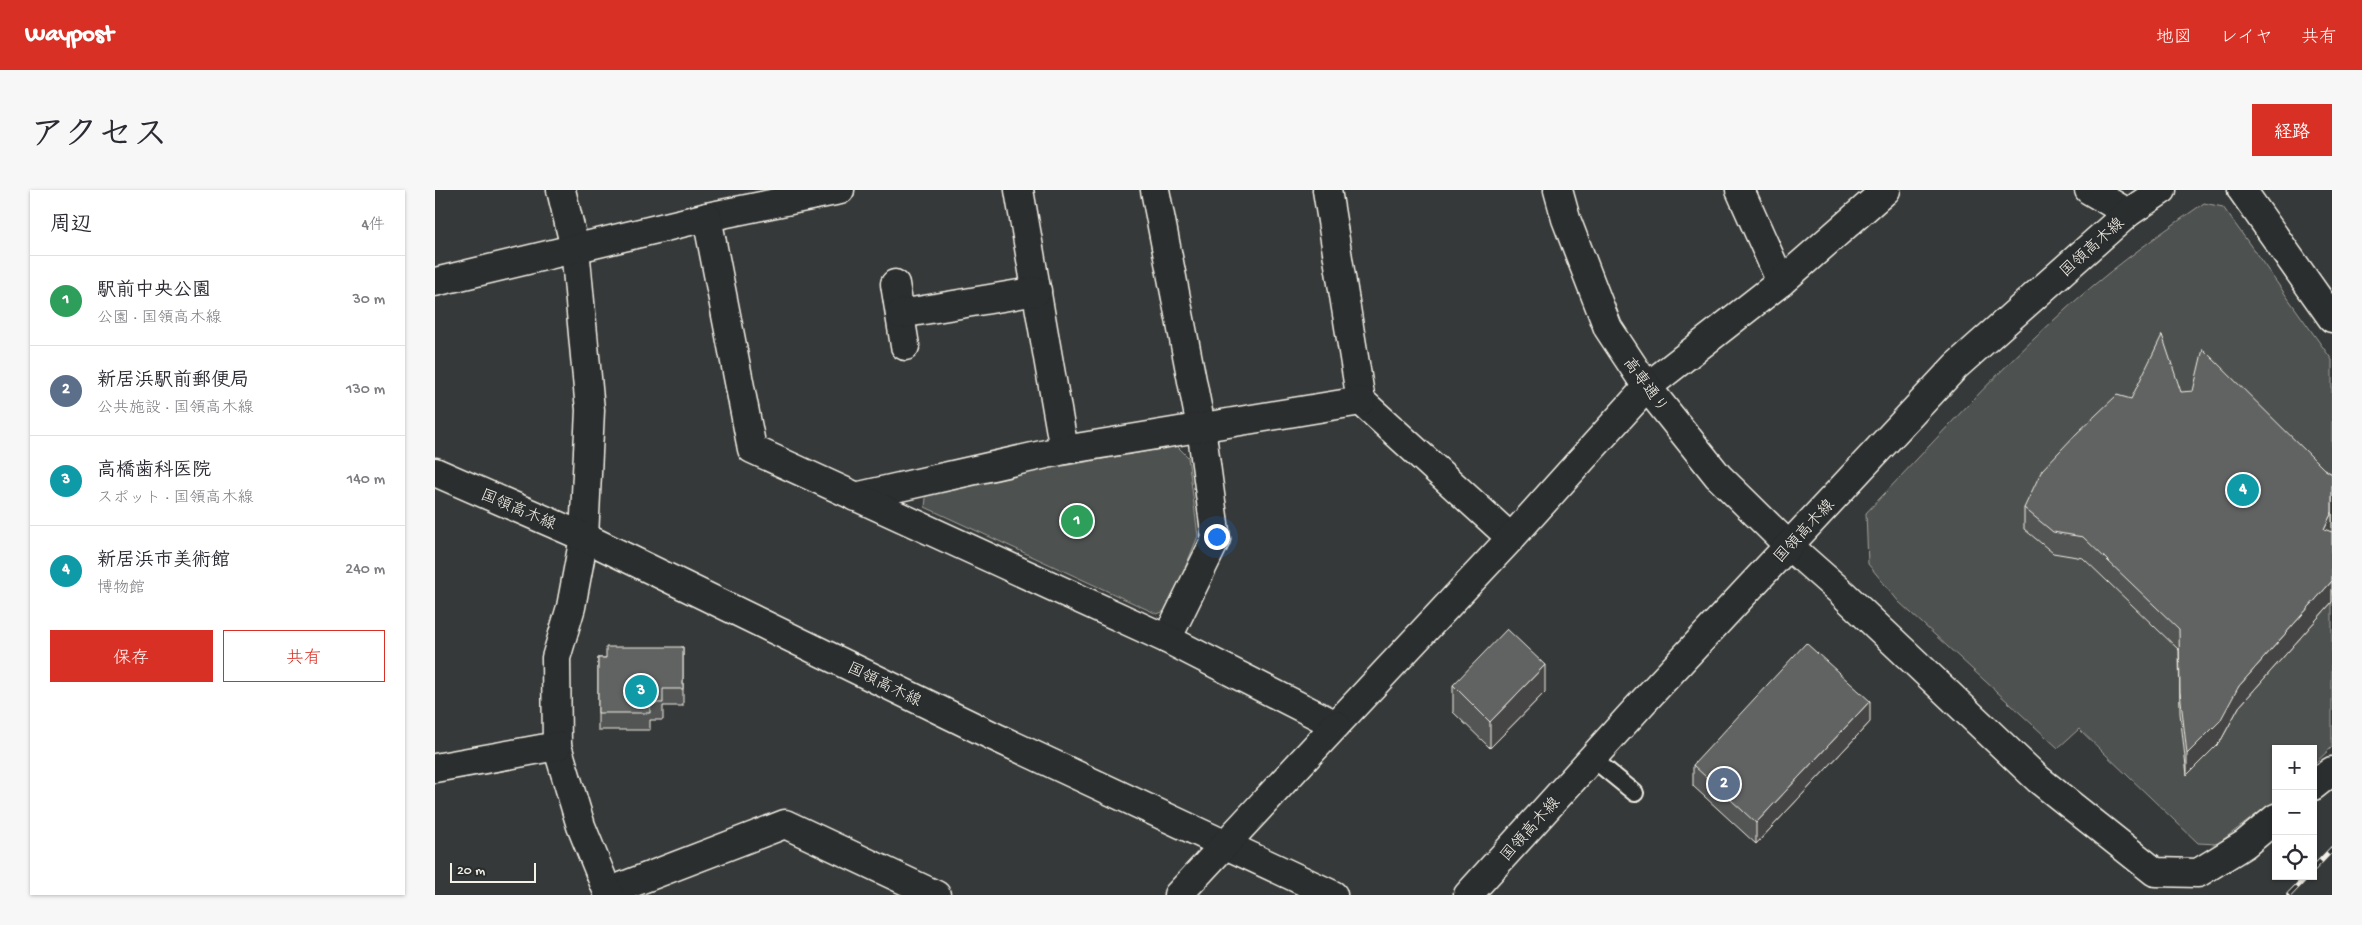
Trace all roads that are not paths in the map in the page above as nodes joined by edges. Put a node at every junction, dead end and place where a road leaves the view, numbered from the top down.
1 (561, 190) edge
2 (840, 190) edge
3 (1019, 190) edge
4 (1155, 190) edge
5 (1327, 190) edge
6 (1558, 190) edge
7 (1741, 190) edge
8 (1886, 190) edge
9 (2089, 190) edge
10 (2161, 190) edge
11 (2242, 190) edge
12 (2128, 213) junction
13 (707, 217) junction
14 (575, 248) junction
15 (435, 282) edge
16 (1781, 282) junction
17 (895, 284) dead end
18 (1037, 291) junction
19 (900, 314) junction
20 (2332, 318) edge
21 (905, 346) dead end
22 (1647, 387) junction
23 (1361, 401) junction
24 (1201, 427) junction
25 (1064, 450) junction
26 (435, 472) edge
27 (855, 496) junction
28 (584, 536) junction
29 (1511, 538) junction
30 (1789, 546) junction
31 (1167, 639) junction
32 (1337, 725) junction
33 (557, 746) junction
34 (1592, 758) junction
35 (435, 768) edge
36 (2332, 771) edge
37 (2317, 783) edge
38 (1635, 792) dead end
39 (2272, 821) edge
40 (1225, 844) junction
41 (608, 893) edge
42 (927, 893) edge
43 (1178, 895) edge
44 (1333, 895) edge
45 (1468, 895) edge

1 - 14 street
2 - 13 street
3 - 18 street
4 - 24 street
5 - 23 street
6 - 22 street, 高専通り
7 - 16 street
8 - 16 street
9 - 12 street
10 - 12 street, 国領高木線
11 - 20 street
12 - 30 street, 国領高木線
13 - 14 street
13 - 27 street
14 - 15 street
14 - 28 street
16 - 22 street
17 - 19 street
18 - 19 street
18 - 25 street
19 - 21 street
22 - 29 street
22 - 30 street, 高専通り
23 - 24 street
23 - 29 street
24 - 25 street
24 - 31 street
25 - 27 street
26 - 28 street, 国領高木線
27 - 31 street
28 - 33 street
28 - 40 street, 国領高木線
29 - 32 street
30 - 34 street, 国領高木線
30 - 39 street, 高専通り
31 - 32 street
32 - 40 street
33 - 35 street
33 - 41 street
34 - 38 lane
34 - 45 street, 国領高木線
36 - 37 street
40 - 43 street
40 - 44 street, 国領高木線
41 - 42 street

